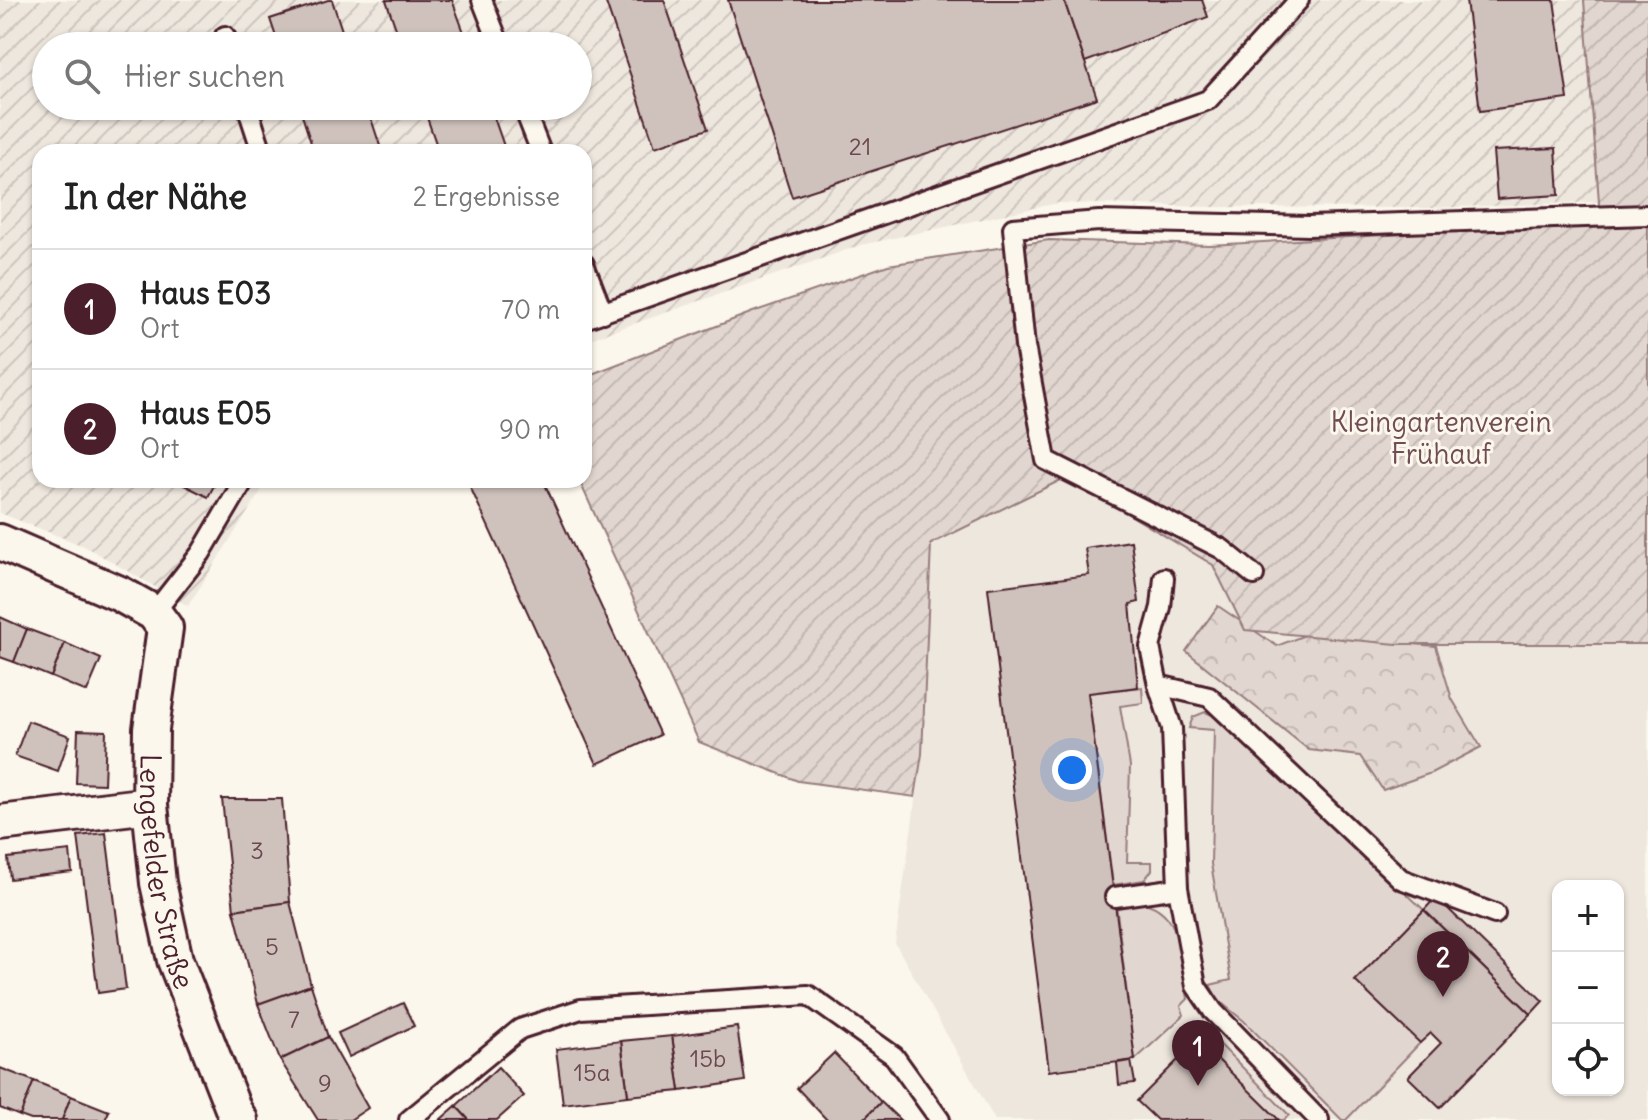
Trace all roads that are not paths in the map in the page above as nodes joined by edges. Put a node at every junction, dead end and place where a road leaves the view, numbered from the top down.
1 (482, 0) edge
2 (1299, 0) edge
3 (495, 32) edge
4 (252, 120) edge
5 (528, 120) edge
6 (259, 144) edge
7 (538, 144) edge
8 (1648, 215) edge
9 (592, 285) edge
10 (603, 313) junction
11 (592, 316) edge
12 (239, 488) edge
13 (0, 542) edge
14 (1254, 575) dead end
15 (1164, 578) dead end
16 (154, 613) junction
17 (1158, 685) junction
18 (150, 805) junction
19 (0, 823) edge
20 (1178, 888) junction
21 (1115, 897) dead end
22 (1495, 914) dead end
23 (240, 1120) edge
24 (409, 1120) edge
25 (940, 1120) edge
26 (1319, 1120) edge

1 - 3 lane
2 - 10 lane
4 - 6 lane
5 - 7 lane
8 - 14 lane
9 - 10 lane
10 - 11 lane
12 - 16 lane
13 - 16 street
15 - 17 lane
16 - 18 street, Lengefelder Straße
17 - 20 lane
17 - 22 lane
18 - 19 street
18 - 23 street, Lengefelder Straße
20 - 21 lane
20 - 26 lane
24 - 25 lane

